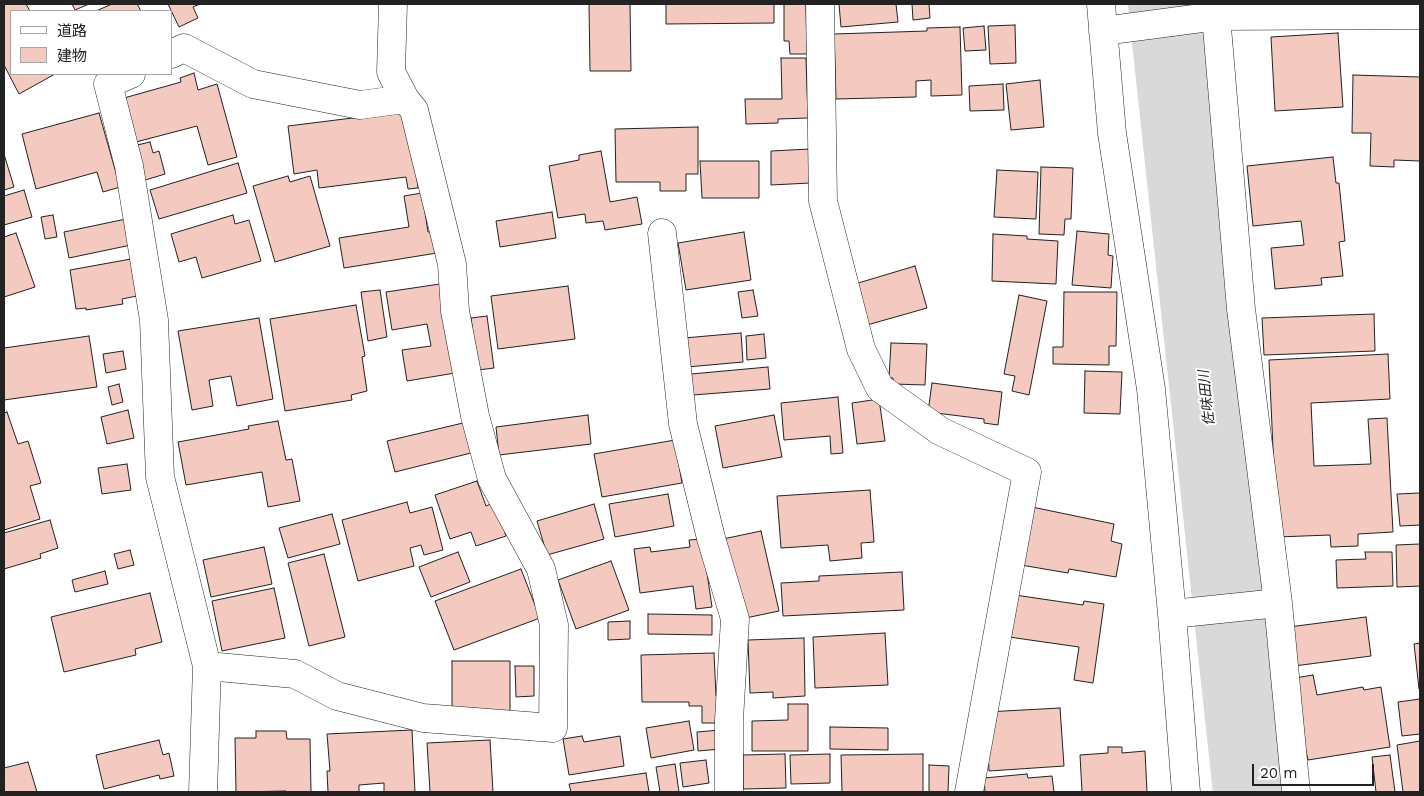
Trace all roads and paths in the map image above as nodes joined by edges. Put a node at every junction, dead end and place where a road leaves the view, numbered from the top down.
1 (393, 4) edge
2 (820, 4) edge
3 (1101, 4) edge
4 (1213, 12) edge
5 (1420, 15) edge
6 (1113, 30) junction
7 (172, 54) edge
8 (129, 75) edge
9 (405, 99) junction
10 (662, 233) dead end
11 (1272, 603) junction
12 (1178, 614) junction
13 (207, 666) junction
14 (203, 792) edge
15 (729, 792) edge
16 (970, 792) edge
17 (1186, 792) edge
18 (1296, 792) edge

1 - 9 street
2 - 16 street
3 - 6 street
4 - 5 street
4 - 6 street
4 - 11 street
6 - 12 street
7 - 9 street
8 - 13 street
9 - 13 street
10 - 15 street
11 - 12 street
11 - 18 street
12 - 17 street
13 - 14 street

